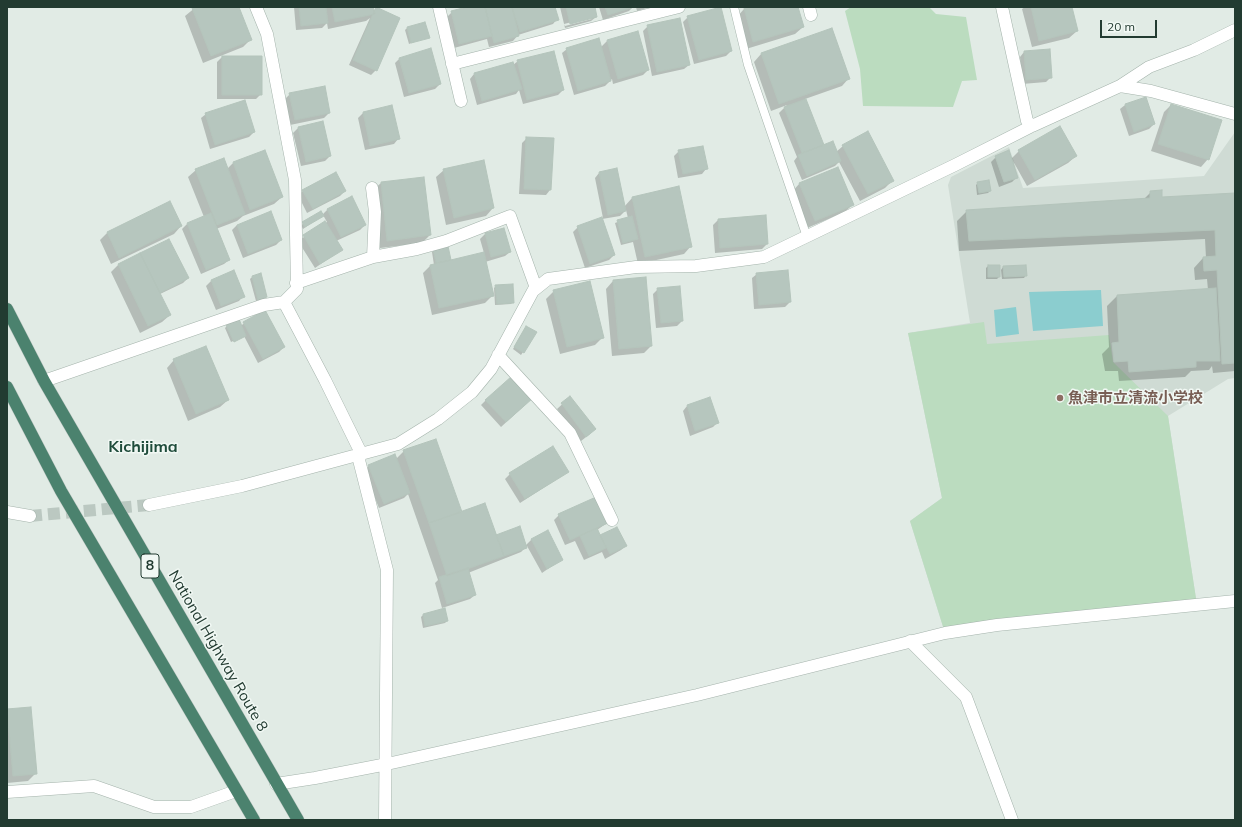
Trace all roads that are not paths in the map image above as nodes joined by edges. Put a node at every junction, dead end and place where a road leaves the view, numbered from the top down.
1 (256, 7) edge
2 (439, 7) edge
3 (680, 7) edge
4 (734, 7) edge
5 (1002, 7) edge
6 (1235, 30) edge
7 (452, 64) junction
8 (1120, 86) junction
9 (461, 102) dead end
10 (1235, 114) edge
11 (1032, 126) junction
12 (372, 188) dead end
13 (807, 237) junction
14 (373, 257) junction
15 (296, 283) junction
16 (536, 288) junction
17 (284, 302) junction
18 (7, 309) edge
19 (498, 356) junction
20 (44, 381) junction
21 (8, 391) edge
22 (361, 453) junction
23 (149, 505) tunnel mouth
24 (7, 512) edge
25 (30, 516) tunnel mouth
26 (612, 520) dead end
27 (1235, 601) edge
28 (910, 642) junction
29 (387, 764) junction
30 (276, 784) junction
31 (236, 791) junction
32 (7, 792) edge
33 (254, 820) edge
34 (298, 820) edge
35 (385, 820) edge
36 (1012, 820) edge

1 - 15 street
2 - 7 street
3 - 7 street
4 - 13 lane
5 - 11 street
6 - 8 street
7 - 9 street
8 - 10 street
8 - 11 street
11 - 13 street
12 - 14 street
13 - 16 street
14 - 15 street
14 - 16 street
15 - 17 street
16 - 19 street
17 - 20 street
17 - 22 street
18 - 20 highway, National Highway Route 8 / 8
19 - 22 street
19 - 26 street
20 - 30 highway, National Highway Route 8 / 8
21 - 31 highway
22 - 23 street
22 - 29 street
24 - 25 street
27 - 28 street
28 - 29 street
28 - 36 street
29 - 30 street
29 - 35 street
30 - 34 highway, National Highway Route 8 / 8
31 - 32 street
31 - 33 highway

